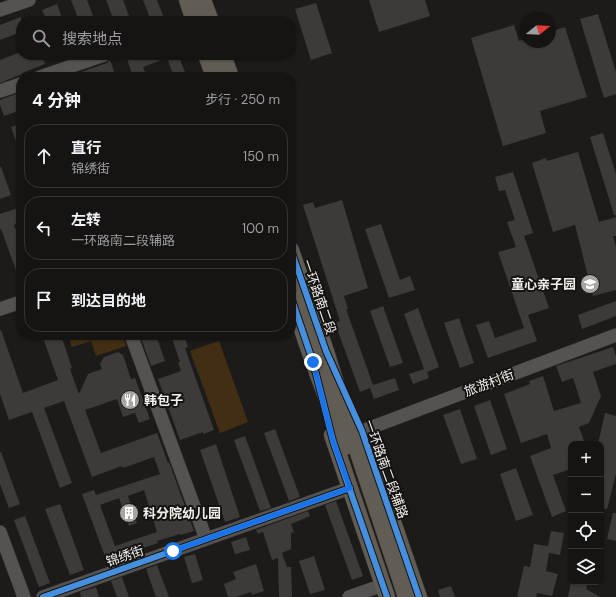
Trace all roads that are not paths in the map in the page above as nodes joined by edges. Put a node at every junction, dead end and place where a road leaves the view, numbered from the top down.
1 (29, 0) edge
2 (0, 10) edge
3 (89, 60) edge
4 (208, 60) edge
5 (225, 60) edge
6 (55, 72) edge
7 (212, 72) edge
8 (229, 72) edge
9 (16, 86) edge
10 (0, 91) edge
11 (296, 264) edge
12 (16, 304) edge
13 (0, 309) edge
14 (296, 312) edge
15 (616, 335) edge
16 (133, 340) edge
17 (326, 351) junction
18 (313, 362) junction
19 (362, 431) junction
20 (350, 488) junction
21 (0, 532) edge
22 (206, 539) junction
23 (385, 591) edge
24 (24, 597) edge
25 (43, 597) edge
26 (349, 597) edge
27 (399, 597) edge
28 (406, 597) edge
29 (419, 597) edge

1 - 2 street
3 - 6 street
4 - 7 main road
5 - 8 main road
9 - 10 street
11 - 17 main road, 一环路南二段
12 - 13 street
14 - 18 main road, 一环路南二段
15 - 19 street, 旅游村街
16 - 22 street
17 - 19 main road, 一环路南二段辅路
17 - 28 main road
18 - 20 main road
18 - 27 main road
19 - 29 main road, 一环路南二段辅路
20 - 22 street, 锦绣街
20 - 23 main road
21 - 24 street
22 - 25 street, 锦绣街
23 - 26 street

